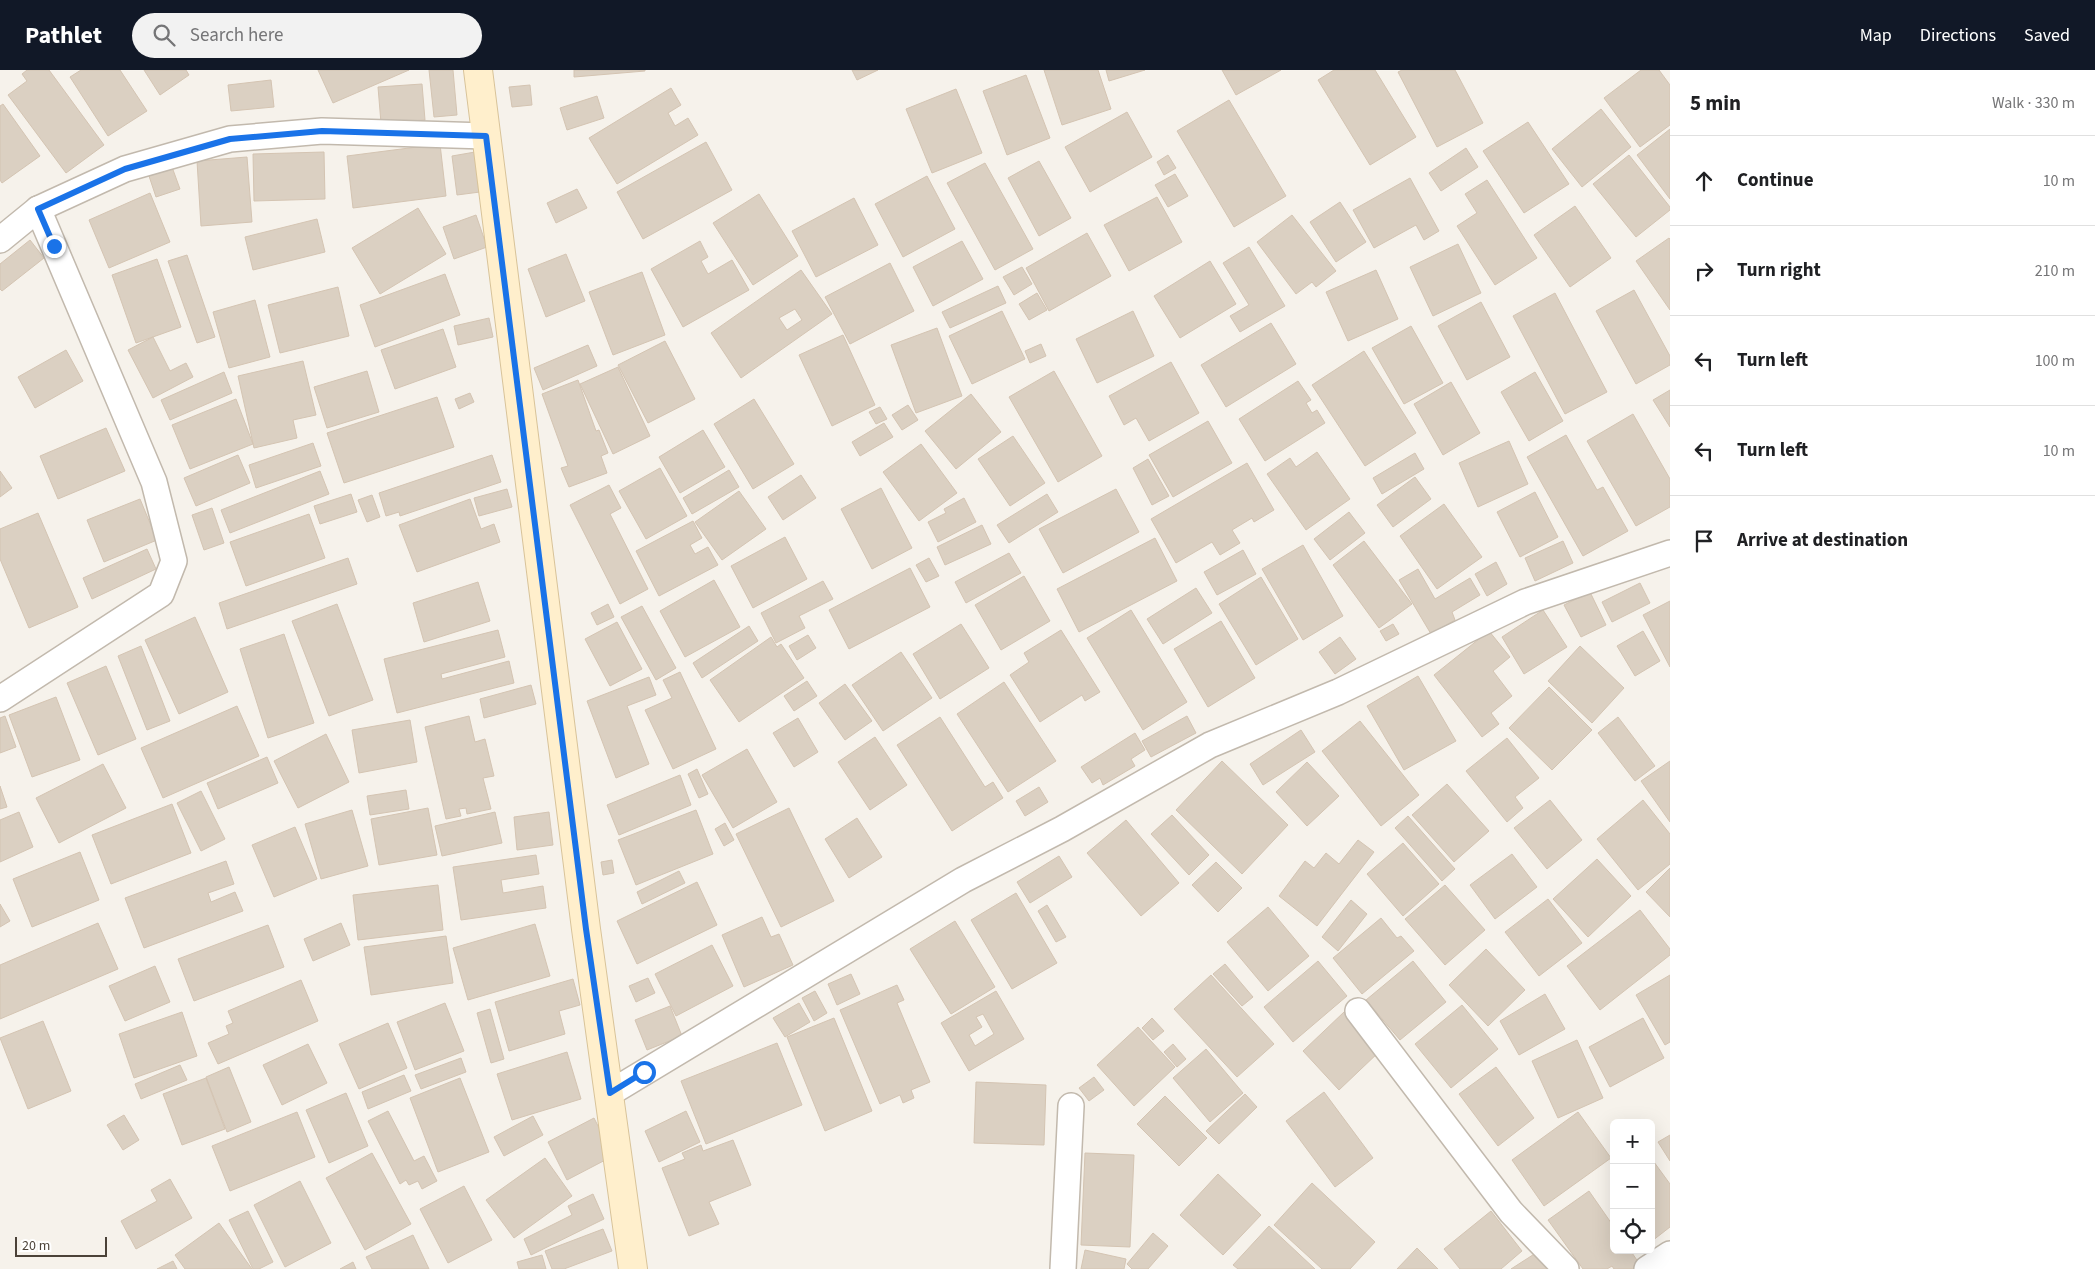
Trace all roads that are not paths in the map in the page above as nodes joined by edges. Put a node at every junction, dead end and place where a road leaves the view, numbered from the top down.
1 (478, 70) edge
2 (486, 136) junction
3 (38, 209) junction
4 (1, 238) edge
5 (1670, 553) edge
6 (0, 699) edge
7 (1358, 1011) dead end
8 (610, 1093) junction
9 (1071, 1106) dead end
10 (1670, 1254) edge
11 (633, 1269) edge
12 (1063, 1269) edge
13 (1566, 1269) edge
14 (1646, 1269) edge

1 - 2 main road
2 - 3 street
2 - 8 main road
3 - 4 street
3 - 6 street
5 - 8 street
7 - 13 street
8 - 11 main road
9 - 12 street
10 - 14 street

